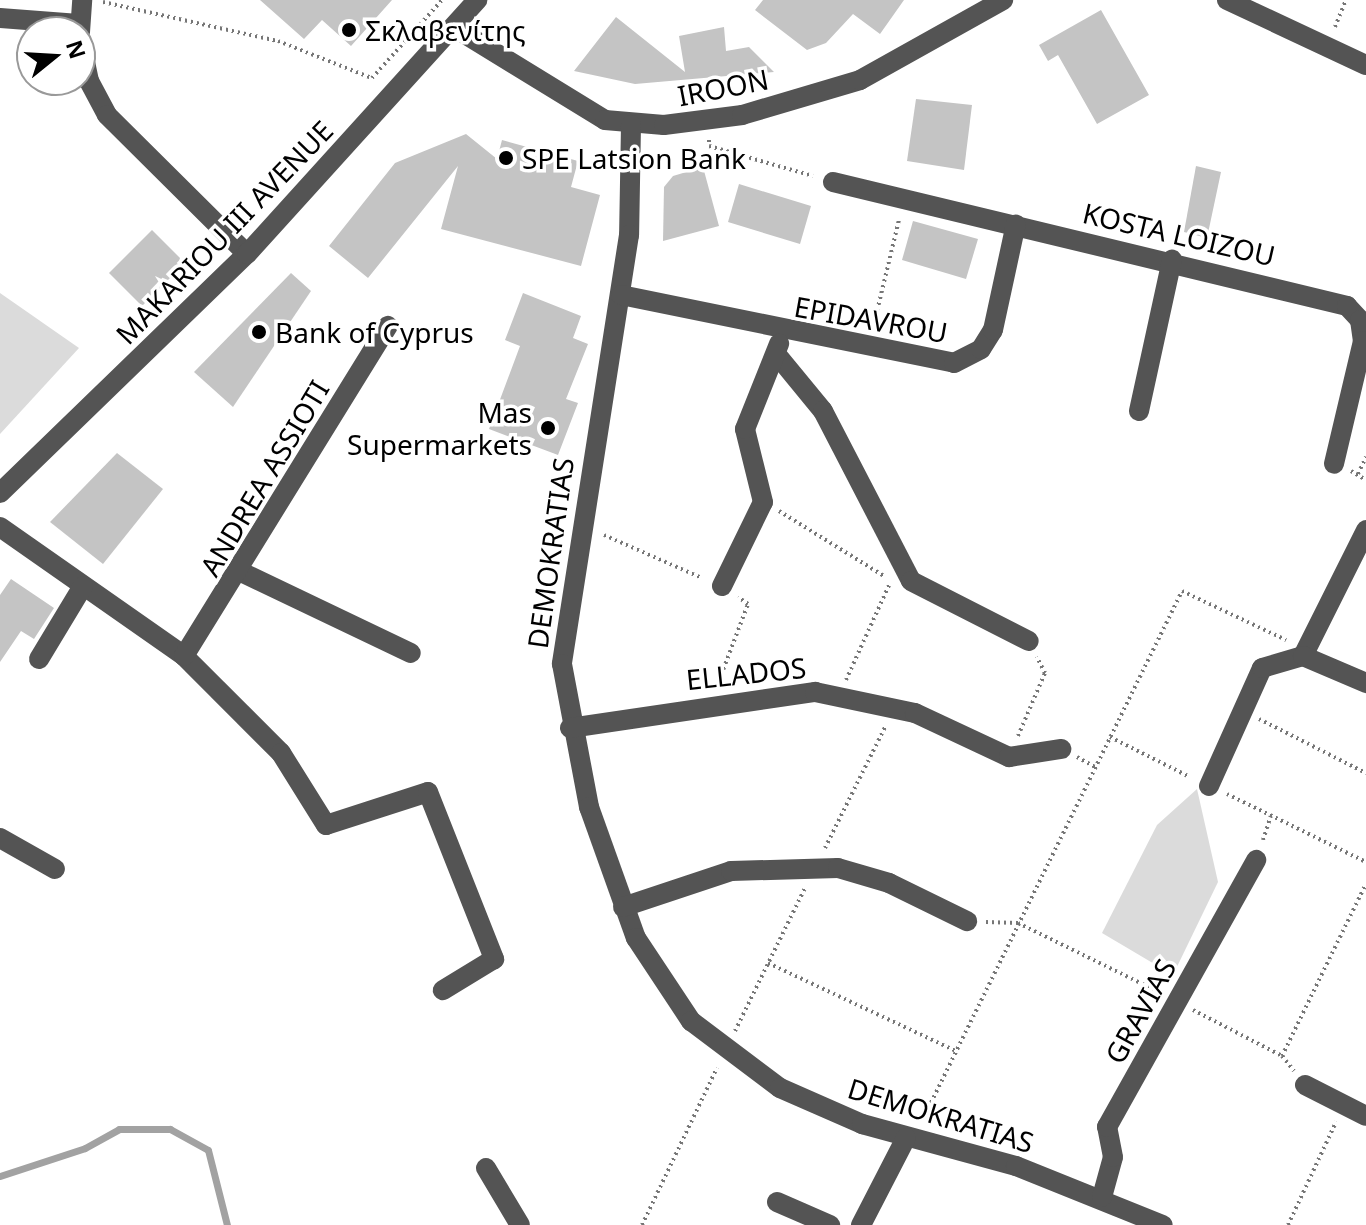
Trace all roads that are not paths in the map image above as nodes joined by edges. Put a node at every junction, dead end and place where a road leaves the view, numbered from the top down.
1 (477, 0) edge
2 (1003, 0) edge
3 (1227, 0) edge
4 (455, 28) junction
5 (1366, 65) edge
6 (96, 94) edge
7 (631, 125) junction
8 (833, 182) road end
9 (1016, 224) junction
10 (247, 254) junction
11 (1172, 260) junction
12 (621, 295) junction
13 (388, 326) dead end
14 (781, 332) junction
15 (777, 355) junction
16 (1139, 411) dead end
17 (1334, 464) dead end
18 (0, 493) edge
19 (0, 527) edge
20 (1366, 530) edge
21 (241, 572) junction
22 (83, 586) junction
23 (722, 586) road end
24 (1029, 641) road end
25 (411, 653) dead end
26 (1304, 653) junction
27 (184, 656) junction
28 (39, 659) dead end
29 (1366, 683) edge
30 (570, 728) junction
31 (1061, 749) dead end
32 (1209, 786) road end
33 (0, 838) edge
34 (1256, 860) dead end
35 (55, 869) dead end
36 (623, 907) junction
37 (967, 921) road end
38 (443, 990) dead end
39 (1305, 1085) road end
40 (1366, 1116) edge
41 (910, 1138) junction
42 (486, 1168) dead end
43 (1102, 1197) junction
44 (777, 1202) dead end
45 (1136, 1219) edge
46 (520, 1225) edge
47 (830, 1225) edge
48 (861, 1225) edge
49 (1163, 1225) edge

1 - 4 street, MAKARIOU III AVENUE
2 - 7 street, IROON
3 - 5 street
4 - 7 street, IROON
4 - 10 street, MAKARIOU III AVENUE
6 - 10 street
7 - 12 street, DEMOKRATIAS
8 - 9 street, KOSTA LOIZOU
9 - 11 street, KOSTA LOIZOU
9 - 14 street, EPIDAVROU
10 - 18 street, MAKARIOU III AVENUE
11 - 16 street
11 - 17 street, KOSTA LOIZOU
12 - 14 street, EPIDAVROU
12 - 30 street, DEMOKRATIAS
13 - 21 street, ANDREA ASSIOTI
14 - 15 street
15 - 23 street
15 - 24 street
19 - 22 street
20 - 26 street
21 - 25 street
21 - 27 street, ANDREA ASSIOTI
22 - 27 street
22 - 28 street
26 - 29 street
26 - 32 street
27 - 38 street
30 - 31 street, ELLADOS
30 - 36 street, DEMOKRATIAS
33 - 35 street
34 - 43 street, GRAVIAS
36 - 37 street
36 - 41 street, DEMOKRATIAS
39 - 40 street
41 - 43 street, DEMOKRATIAS
41 - 48 street
42 - 46 street
43 - 45 street, DEMOKRATIAS
44 - 47 street
45 - 49 street, DEMOKRATIAS

